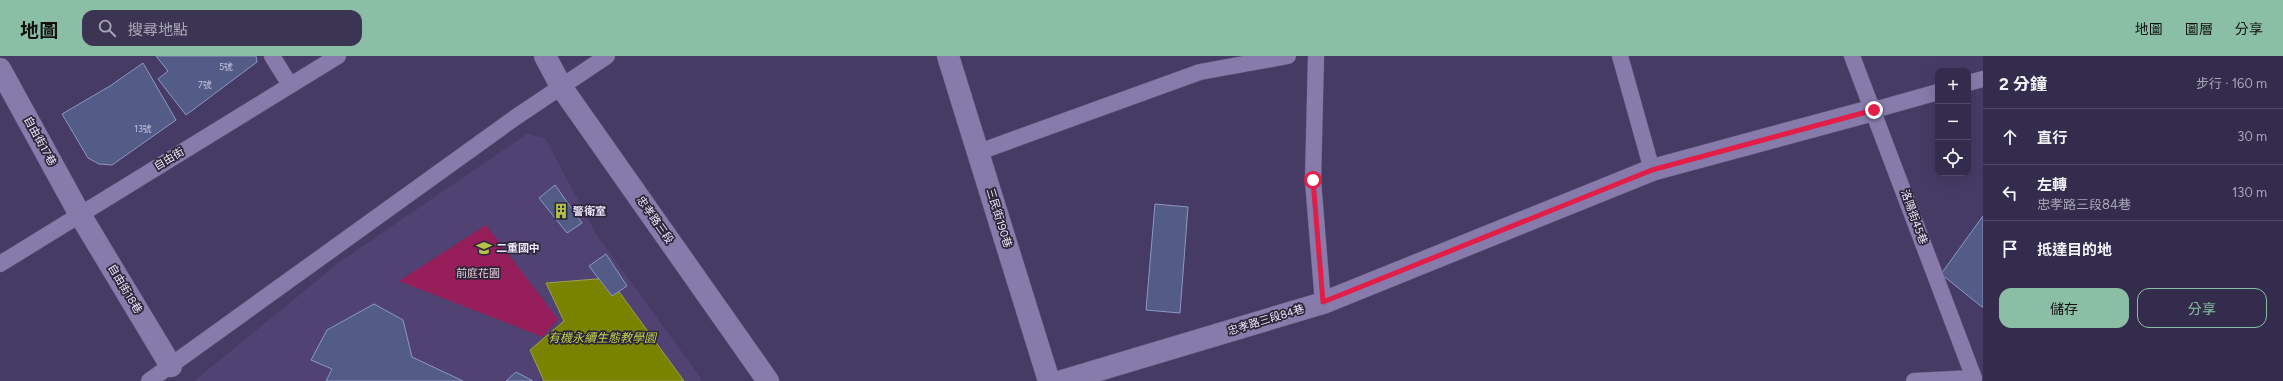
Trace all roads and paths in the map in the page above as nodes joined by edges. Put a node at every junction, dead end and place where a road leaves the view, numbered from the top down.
1 (272, 56) edge
2 (338, 56) edge
3 (545, 56) edge
4 (607, 56) edge
5 (948, 56) edge
6 (1288, 56) edge
7 (1316, 56) edge
8 (1620, 56) edge
9 (1852, 56) edge
10 (0, 70) edge
11 (1983, 79) edge
12 (1971, 82) edge
13 (290, 85) junction
14 (562, 88) junction
15 (1935, 93) edge
16 (1874, 110) junction
17 (978, 152) junction
18 (1652, 170) junction
19 (79, 213) junction
20 (0, 264) edge
21 (1323, 302) junction
22 (171, 366) junction
23 (1978, 375) edge
24 (149, 381) edge
25 (768, 381) edge
26 (1049, 381) edge
27 (1062, 381) edge
28 (1914, 381) edge

1 - 13 lane
2 - 13 lane, 自由街
3 - 14 street, 忠孝路三段
4 - 14 lane
5 - 17 street, 三民街190巷
6 - 17 lane
7 - 21 lane
8 - 18 lane
9 - 16 lane, 洛陽街45巷
10 - 19 street, 自由街17巷
11 - 12 lane
13 - 19 lane, 自由街
14 - 22 lane
14 - 25 street, 忠孝路三段
15 - 16 lane
16 - 18 street, 忠孝路三段84巷
16 - 23 lane, 洛陽街45巷
17 - 26 street, 三民街190巷
18 - 21 street, 忠孝路三段84巷
19 - 20 lane, 自由街
19 - 22 street, 自由街18巷
21 - 27 street, 忠孝路三段84巷
22 - 24 lane
23 - 28 lane

